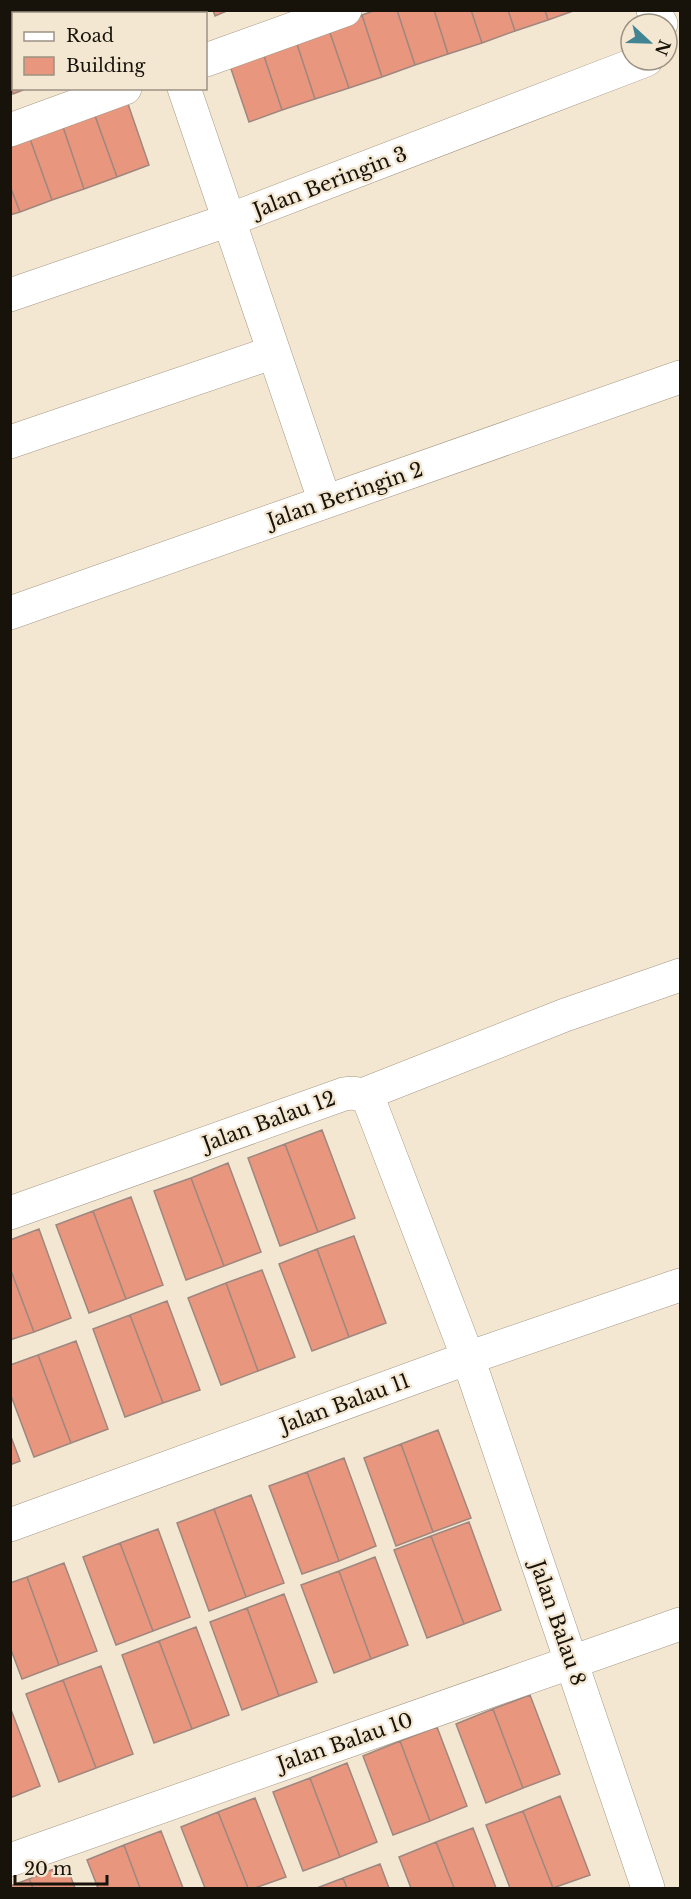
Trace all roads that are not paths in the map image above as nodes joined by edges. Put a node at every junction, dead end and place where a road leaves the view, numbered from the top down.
1 (345, 10) edge
2 (619, 53) edge
3 (207, 60) edge
4 (119, 90) edge
5 (185, 90) edge
6 (10, 129) edge
7 (229, 220) junction
8 (10, 295) edge
9 (274, 352) junction
10 (681, 377) edge
11 (10, 442) edge
12 (325, 502) junction
13 (10, 613) edge
14 (681, 975) edge
15 (362, 1095) junction
16 (10, 1213) edge
17 (681, 1285) edge
18 (468, 1358) junction
19 (10, 1525) edge
20 (681, 1624) edge
21 (571, 1662) junction
22 (10, 1860) edge
23 (648, 1888) edge

1 - 3 street
2 - 7 street, Jalan Beringin 3
4 - 6 street
5 - 7 street
7 - 8 street, Jalan Beringin 3
7 - 9 street
9 - 11 street
9 - 12 street
10 - 12 street, Jalan Beringin 2
12 - 13 street, Jalan Beringin 2
14 - 15 street
15 - 16 street, Jalan Balau 12
15 - 18 street, Jalan Balau 12
17 - 18 street, Jalan Balau 11
18 - 19 street, Jalan Balau 11
18 - 21 street, Jalan Balau 8
20 - 21 street, Jalan Balau 10
21 - 22 street, Jalan Balau 10
21 - 23 street, Jalan Balau 8

